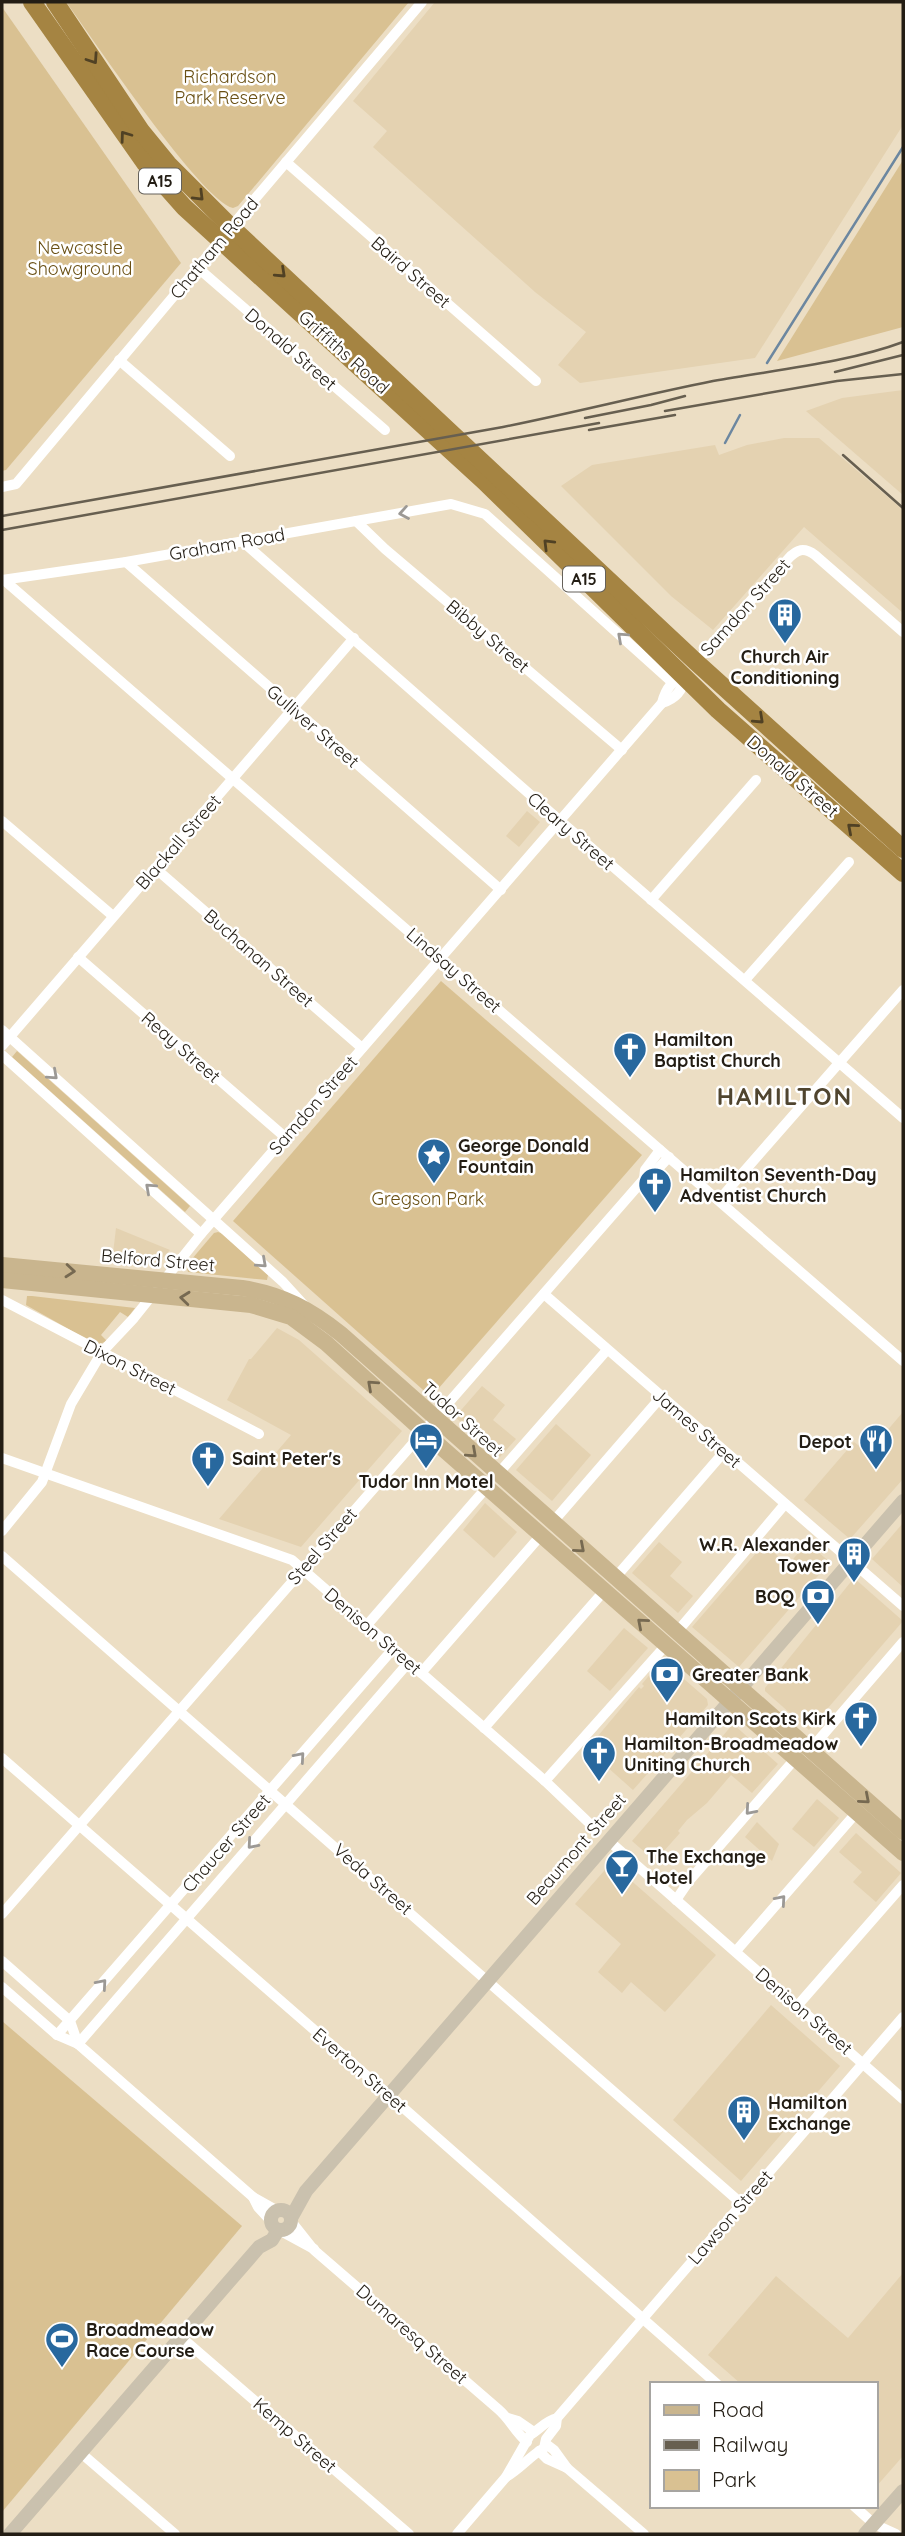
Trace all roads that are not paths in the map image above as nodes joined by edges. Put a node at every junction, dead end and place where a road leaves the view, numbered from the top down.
1 (32, 2) edge
2 (55, 2) edge
3 (422, 2) edge
4 (286, 162) junction
5 (225, 234) junction
6 (198, 268) junction
7 (120, 360) junction
8 (536, 381) dead end
9 (385, 430) dead end
10 (230, 456) dead end
11 (492, 479) junction
12 (2, 487) edge
13 (451, 504) joint
14 (356, 521) junction
15 (242, 541) junction
16 (126, 562) junction
17 (3, 580) edge
18 (903, 632) edge
19 (354, 638) junction
20 (696, 662) junction
21 (678, 680) junction
22 (293, 709) junction
23 (622, 750) junction
24 (234, 777) junction
25 (756, 780) dead end
26 (2, 821) edge
27 (560, 821) junction
28 (903, 849) edge
29 (849, 862) dead end
30 (155, 868) junction
31 (903, 873) edge
32 (501, 890) junction
33 (651, 900) junction
34 (113, 916) junction
35 (78, 957) junction
36 (442, 958) junction
37 (745, 980) junction
38 (903, 990) edge
39 (5, 1033) edge
40 (2, 1046) edge
41 (362, 1048) junction
42 (2, 1055) edge
43 (840, 1063) junction
44 (903, 1118) edge
45 (285, 1137) junction
46 (664, 1153) junction
47 (719, 1200) junction
48 (214, 1219) junction
49 (201, 1234) junction
50 (2, 1265) edge
51 (164, 1279) junction
52 (2, 1280) edge
53 (544, 1294) junction
54 (152, 1295) junction
55 (2, 1300) edge
56 (267, 1308) joint
57 (307, 1309) junction
58 (607, 1350) junction
59 (102, 1352) junction
60 (903, 1361) edge
61 (662, 1397) junction
62 (434, 1418) junction
63 (422, 1431) junction
64 (260, 1434) dead end
65 (724, 1452) junction
66 (2, 1458) edge
67 (46, 1474) junction
68 (492, 1481) junction
69 (903, 1501) edge
70 (785, 1504) junction
71 (547, 1529) junction
72 (2, 1531) edge
73 (2, 1556) edge
74 (850, 1561) junction
75 (302, 1569) junction
76 (610, 1584) junction
77 (903, 1606) edge
78 (366, 1625) junction
79 (672, 1638) junction
80 (903, 1642) edge
81 (393, 1648) junction
82 (409, 1662) junction
83 (421, 1672) junction
84 (735, 1695) junction
85 (179, 1711) junction
86 (484, 1728) junction
87 (810, 1750) junction
88 (2, 1758) edge
89 (795, 1759) junction
90 (545, 1781) junction
91 (271, 1791) junction
92 (287, 1804) junction
93 (857, 1812) junction
94 (588, 1822) dead end
95 (78, 1825) junction
96 (903, 1830) edge
97 (609, 1841) junction
98 (903, 1853) edge
99 (903, 1885) edge
100 (676, 1900) junction
101 (172, 1906) junction
102 (2, 1914) edge
103 (187, 1919) junction
104 (736, 1951) junction
105 (2, 1961) edge
106 (489, 1980) junction
107 (2, 1987) edge
108 (797, 2005) junction
109 (903, 2017) edge
110 (70, 2021) junction
111 (57, 2035) junction
112 (78, 2044) junction
113 (864, 2063) junction
114 (390, 2095) junction
115 (903, 2099) edge
116 (742, 2204) junction
117 (280, 2221) junction
118 (314, 2249) junction
119 (643, 2318) junction
120 (181, 2337) junction
121 (715, 2382) edge
122 (508, 2418) junction
123 (557, 2418) junction
124 (536, 2432) junction
125 (527, 2442) junction
126 (542, 2446) junction
127 (81, 2453) junction
128 (506, 2477) junction
129 (903, 2491) edge
130 (855, 2508) edge
131 (870, 2529) edge
132 (10, 2534) edge
133 (175, 2534) edge
134 (409, 2534) edge
135 (457, 2534) edge
136 (643, 2534) edge
137 (896, 2534) edge

5 -> 1 highway, Griffiths Road / A15
2 -> 5 highway, Griffiths Road / A15
3 - 4 street, Chatham Road
4 - 5 street, Chatham Road
4 - 8 street, Baird Street
5 - 6 street, Chatham Road
5 - 11 highway, Griffiths Road / A15
6 - 7 street, Chatham Road
6 - 9 street, Donald Street
7 - 10 street
7 - 12 street, Chatham Road
11 - 20 highway, Griffiths Road / A15
21 -> 11 highway, Griffiths Road / A15
13 -> 14 street, Graham Road
21 -> 13 street, Donald Street
14 - 15 street, Graham Road
14 - 23 street, Bibby Street
15 - 16 street, Graham Road
15 - 19 street, Cleary Street
16 - 17 street, Graham Road
16 - 22 street, Gulliver Street
17 - 24 street, Lindsay Street
18 - 20 street, Samdon Street
19 - 22 street, Blackall Street
19 - 27 street, Cleary Street
20 - 21 highway, Samdon Street
20 -> 28 highway, Donald Street / A15
21 - 23 street, Samdon Street
31 -> 21 highway, Donald Street / A15
22 - 24 street, Blackall Street
22 - 32 street, Gulliver Street
23 - 27 street, Samdon Street
24 - 30 street, Blackall Street
24 - 36 street, Lindsay Street
25 - 33 street
26 - 34 street
27 - 32 street, Samdon Street
27 - 33 street, Cleary Street
29 - 37 street
30 - 34 street, Blackall Street
30 - 41 street, Buchanan Street
32 - 36 street, Samdon Street
33 - 37 street, Cleary Street
34 - 35 street, Blackall Street
35 - 39 street, Blackall Street
35 - 45 street, Reay Street
36 - 41 street, Samdon Street
36 - 46 street, Lindsay Street
37 - 43 street, Cleary Street
38 - 43 street
39 - 40 street, Blackall Street
39 -> 48 street, Tudor Street
41 - 45 street, Samdon Street
49 -> 42 street
43 - 44 street, Cleary Street
43 - 47 street
45 - 48 street, Samdon Street
46 - 47 street, Lindsay Street
46 - 53 street, Steel Street
47 - 60 street, Lindsay Street
48 - 49 street, Samdon Street
48 -> 57 street, Tudor Street
49 - 51 street, Samdon Street
50 -> 51 main road, Belford Street
51 - 54 street, Samdon Street
51 - 57 main road, Belford Street
52 - 54 main road, Belford Street
53 - 58 street, James Street
53 - 62 street, Steel Street
56 -> 54 main road, Belford Street
54 - 59 street, Samdon Street
55 - 59 street, Dixon Street
63 -> 56 main road, Tudor Street
57 - 62 main road, Tudor Street
58 - 61 street, James Street
58 - 68 street
59 - 64 street, Dixon Street
59 - 67 street, Samdon Street
61 - 65 street, James Street
61 - 71 street
62 - 63 street, Steel Street
62 -> 68 main road, Tudor Street
63 - 68 main road, Tudor Street
63 - 75 street, Steel Street
65 - 70 street, James Street
65 - 76 street
66 - 67 street, Denison Street
67 - 72 street, Samdon Street
67 - 75 street, Denison Street
68 - 71 main road, Tudor Street
68 - 78 street
69 - 74 street, Beaumont Street
70 - 74 street, James Street
70 - 79 street
71 - 76 main road, Tudor Street
71 - 83 street
73 - 85 street, Veda Street
74 - 77 street, James Street
74 - 84 street, Beaumont Street
75 - 78 street, Denison Street
75 - 85 street, Steel Street
76 - 79 main road, Tudor Street
76 - 86 street
78 - 81 street, Denison Street
79 - 84 main road, Tudor Street
79 - 90 street
80 - 87 street
81 - 82 street, Denison Street
91 -> 81 street, Chaucer Street
82 - 83 street, Denison Street
82 - 92 street, Chaucer Street
83 - 86 street, Denison Street
84 - 87 main road, Tudor Street
84 - 89 main road, Tudor Street
84 - 97 street, Beaumont Street
85 - 91 street, Veda Street
85 - 95 street, Steel Street
86 - 90 street, Denison Street
87 -> 96 main road, Tudor Street
88 - 95 street, Everton Street
89 - 93 main road, Tudor Street
89 -> 100 street
90 - 94 street, Denison Street
91 - 92 street, Veda Street
91 - 101 street, Chaucer Street
92 -> 103 street, Chaucer Street
92 - 106 street, Veda Street
93 - 98 main road, Tudor Street
104 -> 93 street
95 - 101 street, Everton Street
95 - 102 street, Steel Street
97 - 100 street, Denison Street
97 - 106 street, Beaumont Street
99 - 108 street
100 - 104 street, Denison Street
101 - 103 street, Everton Street
110 -> 101 street, Chaucer Street
103 - 112 street, Chaucer Street
103 - 114 street, Everton Street
104 - 108 street, Denison Street
105 - 110 street, Dumaresq Street
106 - 114 street, Beaumont Street
106 - 116 street, Veda Street
107 - 111 street, Dumaresq Street
108 - 113 street, Denison Street
109 - 113 street, Lawson Street
110 - 111 street, Chaucer Street
110 - 112 street, Dumaresq Street
111 - 112 street, Dumaresq Street
112 - 117 street, Dumaresq Street
113 - 115 street, Denison Street
113 - 116 street, Lawson Street
114 - 117 street, Beaumont Street
114 - 119 street, Everton Street
116 - 119 street, Lawson Street
117 - 118 street, Dumaresq Street
117 - 118 street, Dumaresq Street
117 - 120 street, Beaumont Street
118 - 122 street, Dumaresq Street
119 - 121 street, Everton Street
119 - 123 street, Lawson Street
120 - 127 street, Beaumont Street
120 - 134 street, Kemp Street
122 - 124 street, Dumaresq Street
122 - 125 street, Dumaresq Street
123 - 124 street, Lawson Street
123 - 126 street, Lawson Street
124 - 125 street
124 - 126 street
125 - 126 street
125 - 128 street, Lawson Street
126 - 128 street, Lawson Street
126 - 136 street
127 - 132 street, Beaumont Street
127 - 133 street
128 - 135 street, Lawson Street
129 - 131 street
130 - 131 street
131 - 137 street

